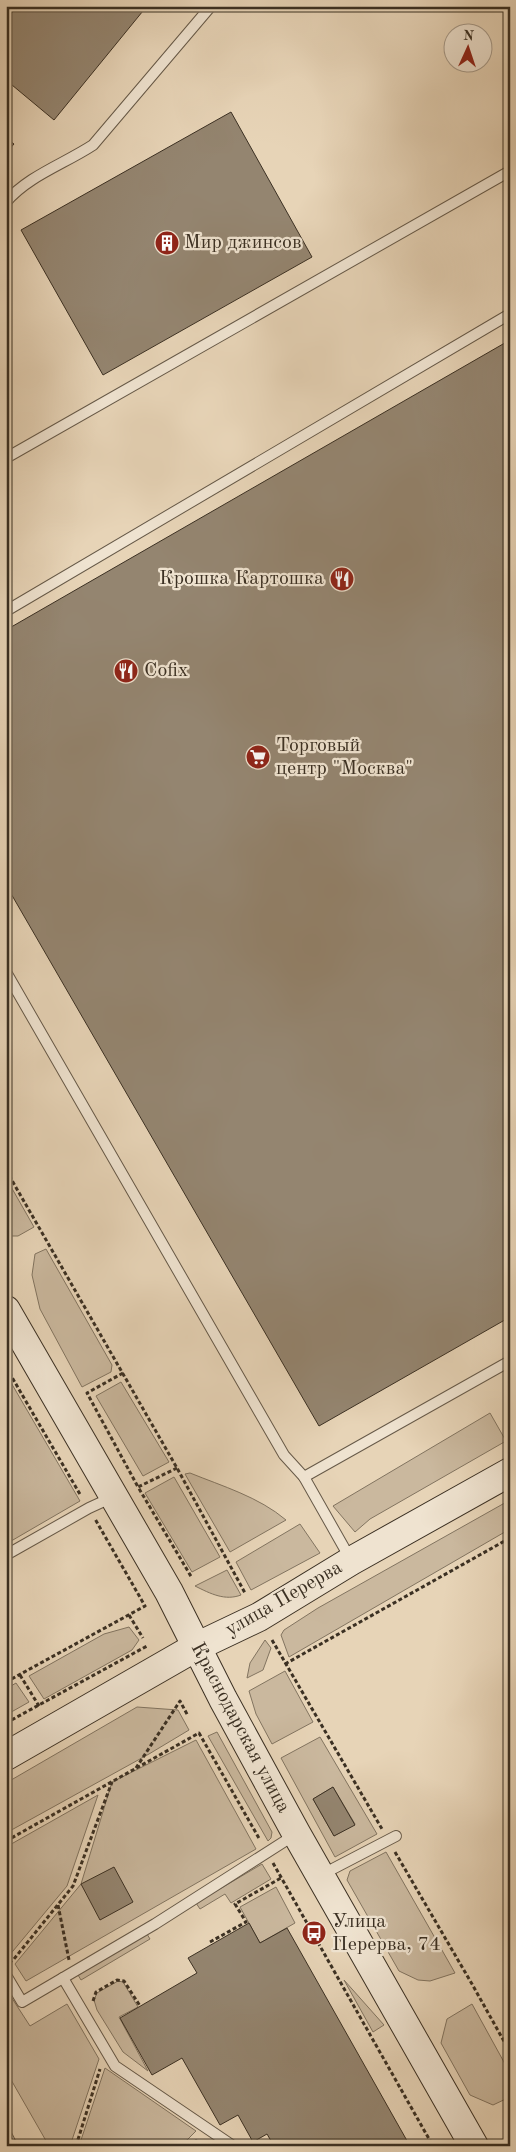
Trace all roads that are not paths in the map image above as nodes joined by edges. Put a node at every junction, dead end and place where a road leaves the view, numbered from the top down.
1 (211, 6) edge
2 (510, 171) edge
3 (6, 202) edge
4 (510, 314) edge
5 (6, 458) edge
6 (6, 611) edge
7 (6, 972) edge
8 (6, 1310) edge
9 (510, 1361) edge
10 (510, 1472) edge
11 (304, 1477) junction
12 (126, 1492) junction
13 (6, 1555) edge
14 (351, 1561) junction
15 (196, 1647) junction
16 (6, 1756) edge
17 (296, 1833) junction
18 (396, 1836) dead end
19 (320, 1876) junction
20 (6, 1975) edge
21 (63, 1978) junction
22 (6, 2134) edge
23 (12, 2146) edge
24 (233, 2146) edge
25 (474, 2146) edge

1 - 3 lane
2 - 5 lane
4 - 6 lane
7 - 11 lane
8 - 12 street, Краснодарская улица
9 - 11 lane
10 - 14 street, улица Перерва
11 - 14 lane
12 - 13 lane
12 - 15 street, Краснодарская улица
14 - 15 street, улица Перерва
15 - 16 street, улица Перерва
15 - 17 street, Краснодарская улица
17 - 19 street, Краснодарская улица
17 - 21 lane
18 - 19 lane
19 - 25 street, Краснодарская улица
20 - 21 lane
21 - 24 lane
22 - 23 lane

